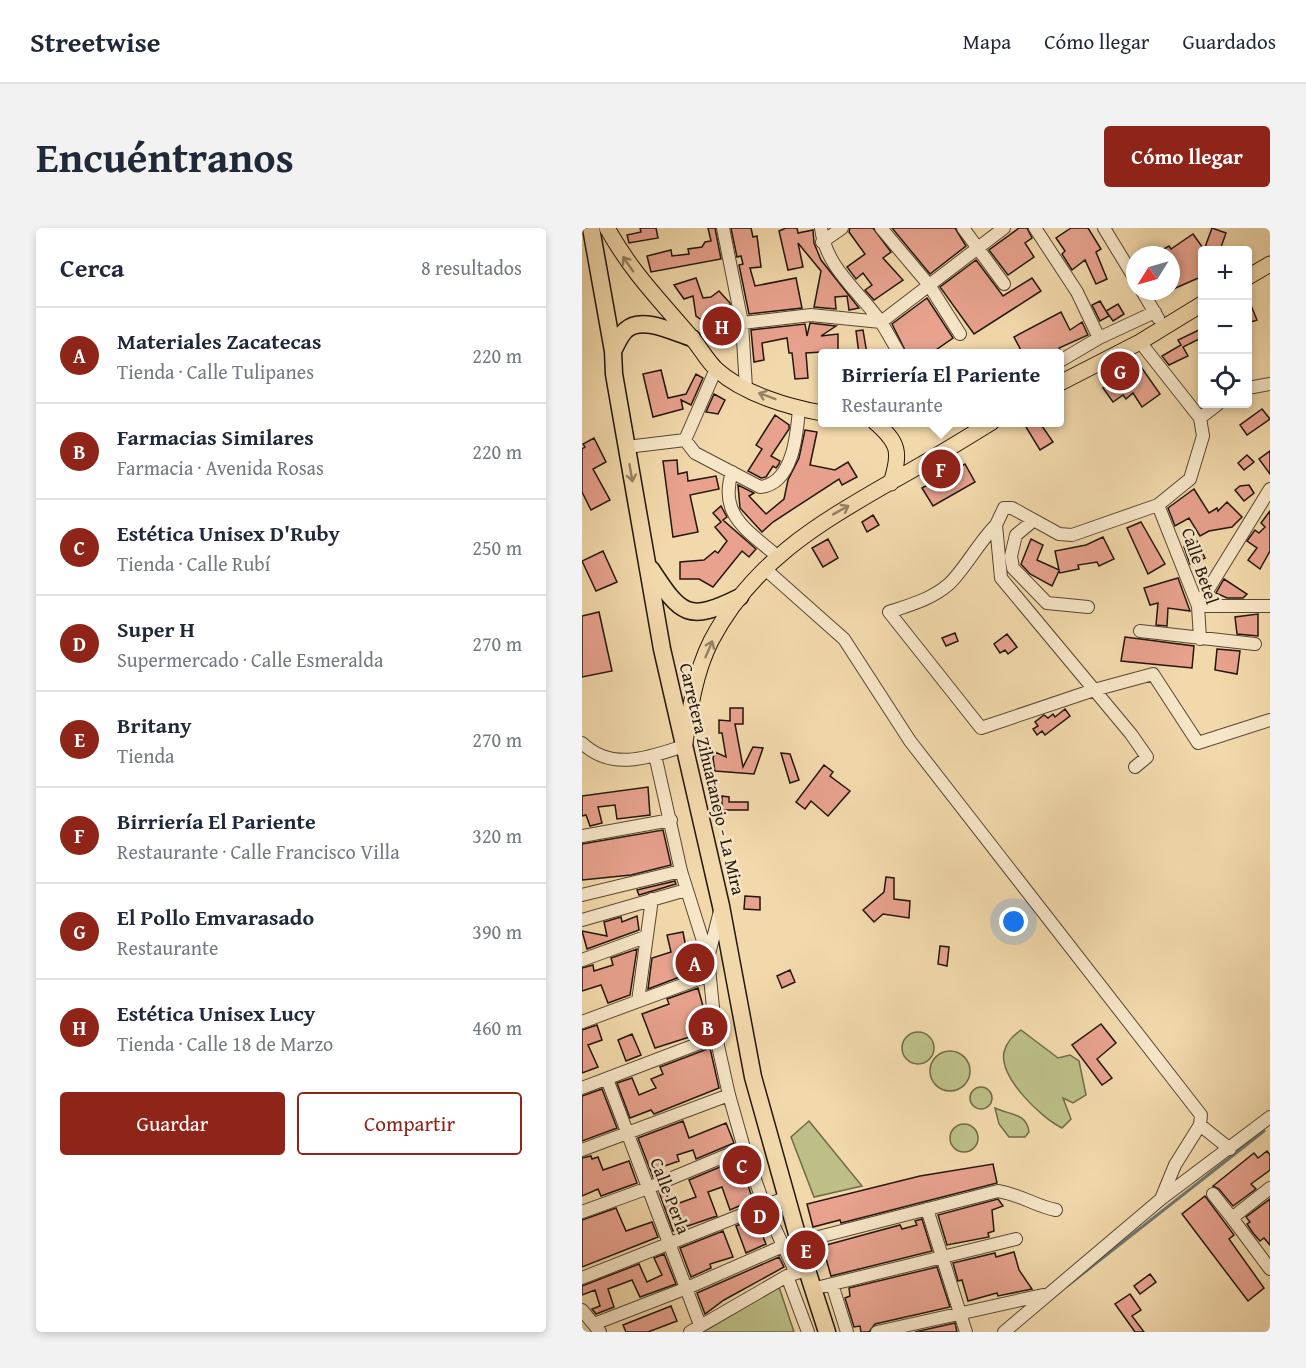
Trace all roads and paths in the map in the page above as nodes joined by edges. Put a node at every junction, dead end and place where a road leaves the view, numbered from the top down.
1 (591, 228) edge
2 (607, 228) edge
3 (723, 228) edge
4 (820, 228) edge
5 (842, 228) edge
6 (881, 228) edge
7 (963, 228) edge
8 (1004, 228) edge
9 (1035, 228) edge
10 (1104, 228) edge
11 (822, 242) junction
12 (978, 248) junction
13 (1126, 264) edge
14 (1270, 264) edge
15 (1252, 275) edge
16 (1004, 284) dead end
17 (929, 285) junction
18 (1148, 300) edge
19 (1198, 307) edge
20 (1155, 312) junction
21 (880, 322) junction
22 (742, 323) junction
23 (1164, 327) junction
24 (960, 334) dead end
25 (692, 338) junction
26 (1099, 338) junction
27 (1140, 342) junction
28 (896, 349) edge
29 (613, 351) junction
30 (1064, 359) edge
31 (716, 369) junction
32 (1064, 380) edge
33 (1270, 384) edge
34 (1252, 387) edge
35 (746, 388) junction
36 (1213, 408) edge
37 (799, 409) junction
38 (818, 412) edge
39 (1200, 418) junction
40 (880, 427) edge
41 (985, 427) edge
42 (685, 440) junction
43 (627, 447) junction
44 (732, 472) junction
45 (891, 483) junction
46 (1270, 489) edge
47 (1158, 505) junction
48 (1034, 520) junction
49 (996, 525) junction
50 (778, 557) junction
51 (646, 561) junction
52 (764, 568) junction
53 (740, 597) junction
54 (1198, 606) junction
55 (1270, 606) edge
56 (1088, 607) dead end
57 (1140, 631) dead end
58 (1200, 639) junction
59 (1255, 644) dead end
60 (1094, 690) junction
61 (1270, 720) edge
62 (582, 743) edge
63 (684, 746) junction
64 (655, 755) junction
65 (1135, 767) dead end
66 (671, 820) junction
67 (582, 836) edge
68 (681, 871) junction
69 (686, 890) junction
70 (582, 895) edge
71 (652, 899) junction
72 (721, 906) junction
73 (582, 920) edge
74 (645, 937) junction
75 (708, 958) junction
76 (582, 960) edge
77 (709, 975) junction
78 (638, 1001) junction
79 (582, 1022) edge
80 (716, 1037) junction
81 (607, 1079) junction
82 (582, 1088) edge
83 (729, 1095) junction
84 (1268, 1123) edge
85 (1200, 1125) junction
86 (627, 1133) junction
87 (744, 1148) junction
88 (1230, 1149) junction
89 (582, 1150) edge
90 (648, 1188) junction
91 (1270, 1188) edge
92 (1213, 1194) dead end
93 (787, 1197) junction
94 (1161, 1199) junction
95 (764, 1205) junction
96 (927, 1209) junction
97 (1056, 1210) dead end
98 (582, 1212) edge
99 (1232, 1218) junction
100 (1016, 1239) dead end
101 (669, 1243) junction
102 (791, 1244) junction
103 (942, 1257) junction
104 (1270, 1269) edge
105 (796, 1273) junction
106 (582, 1278) edge
107 (832, 1284) junction
108 (687, 1288) junction
109 (812, 1289) junction
110 (1047, 1294) junction
111 (582, 1310) edge
112 (960, 1314) junction
113 (597, 1328) edge
114 (695, 1328) edge
115 (808, 1332) edge
116 (827, 1332) edge
117 (847, 1332) edge
118 (877, 1332) edge
119 (966, 1332) edge
120 (1004, 1332) edge

1 - 29 highway, Carretera Zihuatanejo - La Mira
25 -> 2 main road
3 - 22 street
4 - 11 street
5 - 11 street
6 - 17 street
7 - 12 street
8 - 12 street
9 - 26 street
10 - 13 street
11 - 21 street
12 - 16 street
12 - 17 street
14 - 15 main road
17 - 21 street
17 - 24 street
18 - 20 street
19 - 23 main road
20 - 23 street
20 - 26 street
21 - 22 street
21 - 28 street
22 - 35 street
23 - 27 main road
25 - 29 highway
25 - 31 main road
26 - 30 street
27 - 32 main road
27 - 39 street
29 - 43 highway, Carretera Zihuatanejo - La Mira
31 - 35 main road
31 - 42 street
33 - 34 street
37 -> 35 main road
36 - 39 street
37 - 38 main road
37 - 44 street
39 - 47 street
40 - 45 main road
41 - 45 main road
42 - 43 street
42 - 44 street
43 -> 51 highway, Carretera Zihuatanejo - La Mira
44 - 50 street
50 -> 45 main road
46 - 54 street
47 - 48 street
47 - 54 street, Calle Betel
48 - 49 street
48 - 56 street
49 - 60 street
49 - 60 street
50 - 52 main road
51 - 53 highway
51 - 63 highway, Carretera Zihuatanejo - La Mira
52 - 53 main road
52 - 85 street
63 -> 53 main road
54 - 55 street
54 - 58 street, Calle Betel
57 - 58 street
58 - 59 street
60 - 61 street
60 - 65 street
62 - 64 street
63 - 64 street
63 - 72 highway, Carretera Zihuatanejo - La Mira
64 - 66 street
66 - 67 street
66 - 68 street
68 - 69 street
68 - 70 street
69 - 71 street
69 - 75 street
71 - 73 street
71 - 74 street
72 - 75 street
72 - 93 highway, Carretera Zihuatanejo - La Mira
74 - 76 street
74 - 78 street
75 - 77 street
77 - 78 street
77 - 80 street
78 - 79 street
80 - 81 street
80 - 83 street
81 - 82 street
81 - 86 street, Calle Perla
83 - 86 street
83 - 87 street
84 - 88 street
85 - 88 street
85 - 94 street
86 - 89 street
86 - 90 street, Calle Perla
87 - 90 street
87 - 95 street
88 - 94 street
90 - 98 street
90 - 101 street, Calle Perla
91 - 99 street
92 - 99 street
93 - 95 street
93 - 102 highway, Carretera Zihuatanejo - La Mira
94 - 110 street
95 - 101 street
95 - 102 street
96 - 97 street
96 - 102 street
96 - 103 street
99 - 104 street
100 - 103 street
101 - 106 street
101 - 108 street, Calle Perla
102 - 105 highway, Carretera Zihuatanejo - La Mira
102 - 108 street
103 - 107 street
103 - 112 street
105 - 109 highway, Carretera Zihuatanejo - La Mira
105 - 114 street
105 - 115 street
107 - 109 street
107 - 117 street
108 - 113 street
108 - 114 street, Calle Perla
109 - 116 highway, Carretera Zihuatanejo - La Mira
110 - 112 street
110 - 120 street
111 - 113 street
112 - 118 street
112 - 119 street

